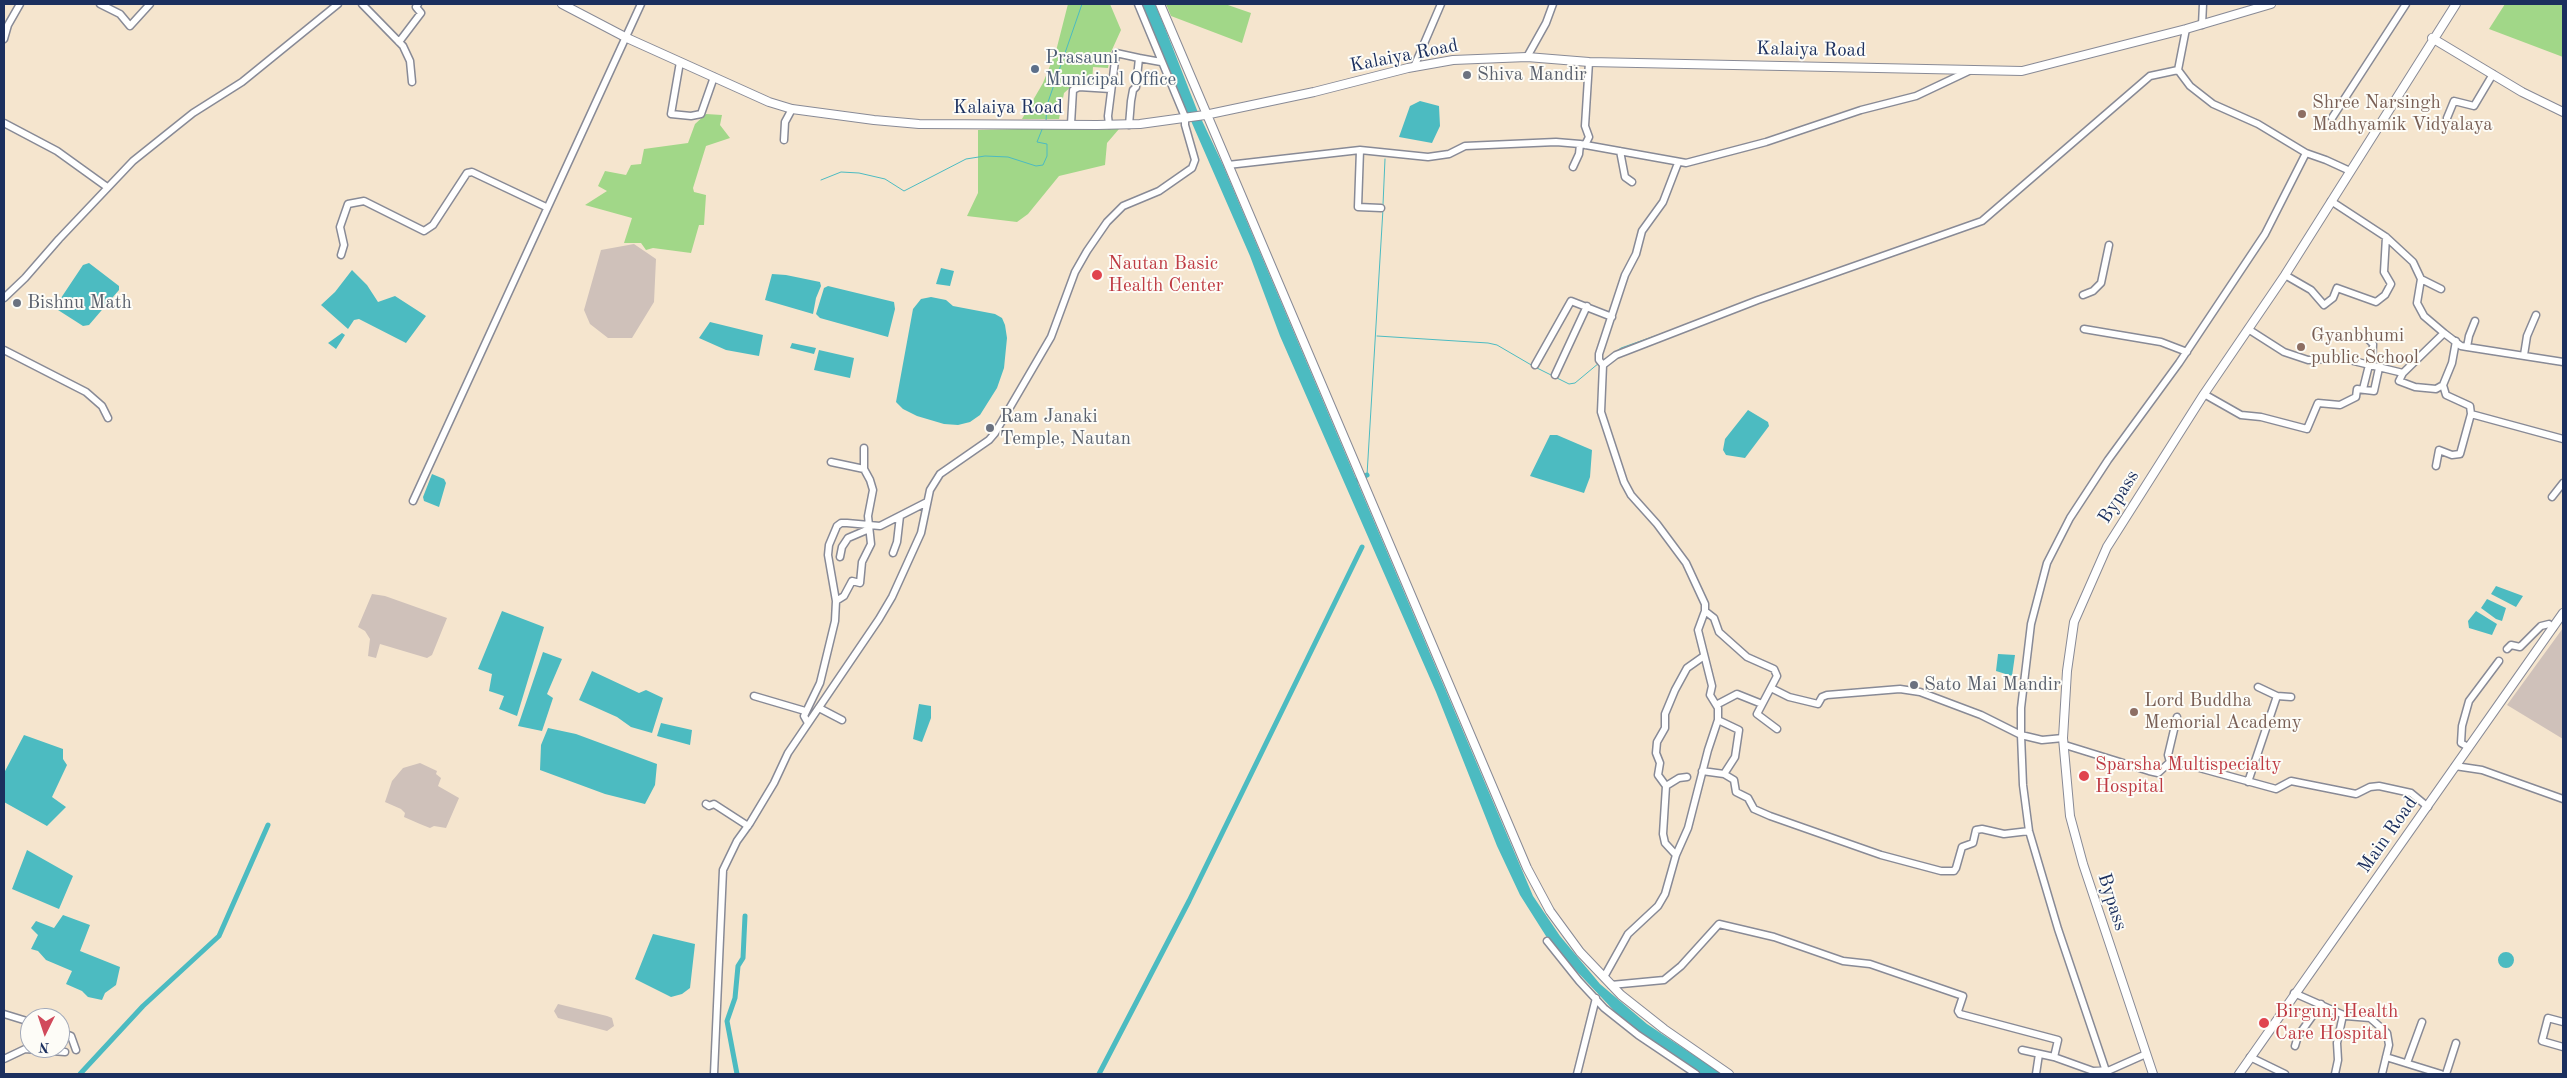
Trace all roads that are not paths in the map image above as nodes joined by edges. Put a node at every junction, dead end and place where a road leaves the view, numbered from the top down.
1 (20, 4) edge
2 (100, 4) edge
3 (150, 4) edge
4 (338, 4) edge
5 (362, 4) edge
6 (418, 4) edge
7 (562, 4) edge
8 (641, 4) edge
9 (1138, 4) edge
10 (1160, 4) edge
11 (1441, 4) edge
12 (1553, 4) edge
13 (2271, 4) edge
14 (2406, 4) edge
15 (2456, 4) edge
16 (2205, 5) edge
17 (2202, 24) junction
18 (6, 25) edge
19 (2186, 29) junction
20 (627, 38) junction
21 (2432, 38) junction
22 (4, 39) edge
23 (398, 42) junction
24 (1527, 57) junction
25 (1140, 58) junction
26 (680, 62) junction
27 (1161, 62) junction
28 (1589, 62) junction
29 (1414, 67) junction
30 (1971, 70) junction
31 (2178, 70) junction
32 (2493, 74) junction
33 (714, 77) junction
34 (412, 82) dead end
35 (1111, 89) junction
36 (792, 109) junction
37 (2563, 112) edge
38 (1203, 115) junction
39 (1185, 117) junction
40 (2332, 118) dead end
41 (2448, 118) dead end
42 (4, 123) edge
43 (1071, 124) junction
44 (1109, 125) junction
45 (1129, 125) junction
46 (784, 140) dead end
47 (1583, 144) junction
48 (1360, 150) junction
49 (1620, 152) junction
50 (2306, 153) junction
51 (1678, 162) junction
52 (1228, 165) junction
53 (1573, 167) dead end
54 (2350, 171) junction
55 (1632, 182) dead end
56 (107, 187) junction
57 (2331, 201) junction
58 (546, 207) junction
59 (1381, 208) dead end
60 (2386, 237) junction
61 (2109, 245) dead end
62 (341, 255) dead end
63 (2285, 275) junction
64 (2421, 278) junction
65 (2441, 288) dead end
66 (2083, 295) dead end
67 (4, 298) edge
68 (1587, 306) junction
69 (2536, 315) dead end
70 (1612, 317) junction
71 (2475, 321) dead end
72 (2084, 328) dead end
73 (2248, 329) junction
74 (2444, 333) junction
75 (2367, 338) dead end
76 (2456, 341) junction
77 (2467, 347) junction
78 (4, 350) edge
79 (2187, 352) junction
80 (2524, 355) junction
81 (2563, 362) edge
82 (1601, 363) junction
83 (1535, 365) dead end
84 (2373, 366) junction
85 (2402, 373) junction
86 (1554, 375) dead end
87 (2443, 386) junction
88 (2363, 389) junction
89 (2204, 394) junction
90 (2471, 414) junction
91 (108, 418) dead end
92 (2563, 439) edge
93 (864, 448) dead end
94 (831, 462) dead end
95 (2436, 466) dead end
96 (864, 469) junction
97 (2563, 483) edge
98 (2552, 497) dead end
99 (413, 501) dead end
100 (926, 502) junction
101 (900, 516) junction
102 (869, 527) junction
103 (893, 553) dead end
104 (840, 557) dead end
105 (836, 601) junction
106 (1705, 611) junction
107 (2563, 613) edge
108 (2553, 628) junction
109 (2507, 649) dead end
110 (1704, 656) junction
111 (2499, 661) dead end
112 (2258, 687) dead end
113 (1771, 688) junction
114 (754, 696) dead end
115 (2277, 696) junction
116 (2291, 697) dead end
117 (1718, 704) junction
118 (1762, 704) junction
119 (819, 708) junction
120 (806, 711) junction
121 (2177, 717) dead end
122 (842, 720) dead end
123 (1718, 720) junction
124 (808, 723) junction
125 (1777, 728) dead end
126 (2021, 735) junction
127 (2064, 742) junction
128 (2468, 747) junction
129 (2170, 762) junction
130 (2454, 766) junction
131 (1702, 771) junction
132 (1724, 774) junction
133 (1687, 776) dead end
134 (2248, 782) junction
135 (1666, 786) junction
136 (2563, 799) edge
137 (706, 804) dead end
138 (2428, 807) junction
139 (748, 826) junction
140 (2029, 831) junction
141 (1676, 855) junction
142 (1547, 941) dead end
143 (1604, 978) junction
144 (1611, 985) junction
145 (2294, 993) junction
146 (1596, 998) junction
147 (2321, 1004) junction
148 (4, 1014) edge
149 (2343, 1015) junction
150 (20, 1019) edge
151 (2422, 1022) dead end
152 (2563, 1022) edge
153 (70, 1036) edge
154 (2456, 1042) dead end
155 (2295, 1046) dead end
156 (2563, 1047) edge
157 (76, 1050) dead end
158 (2022, 1050) dead end
159 (20, 1051) edge
160 (2039, 1054) junction
161 (2146, 1054) junction
162 (2054, 1057) junction
163 (2250, 1057) junction
164 (2386, 1057) junction
165 (4, 1059) edge
166 (2407, 1063) junction
167 (2106, 1072) edge
168 (714, 1074) edge
169 (1577, 1074) edge
170 (1696, 1074) edge
171 (1729, 1074) edge
172 (2036, 1074) edge
173 (2153, 1074) edge
174 (2239, 1074) edge
175 (2285, 1074) edge
176 (2335, 1074) edge
177 (2382, 1074) edge
178 (2441, 1074) edge
179 (2446, 1074) edge

1 - 18 street
2 - 3 street
4 - 56 street
5 - 23 street
6 - 23 street
7 - 20 main road, Kalaiya Road
8 - 20 street
9 - 27 street
10 - 38 main road
11 - 29 street
12 - 24 street
13 - 17 main road, Kalaiya Road
14 - 40 street
15 - 21 main road, Bypass
16 - 17 street
17 - 19 main road, Kalaiya Road
18 - 22 street
19 - 30 main road, Kalaiya Road
19 - 31 street
20 - 26 main road, Kalaiya Road
20 - 58 street
21 - 32 main road
21 - 54 main road, Bypass
23 - 34 street
24 - 28 main road, Kalaiya Road
24 - 29 main road, Kalaiya Road
25 - 27 street
25 - 35 street
25 - 45 street
26 - 33 main road, Kalaiya Road
26 - 33 street
27 - 39 street
28 - 30 main road, Kalaiya Road
28 - 47 street
29 - 38 main road, Kalaiya Road
30 - 51 street
31 - 50 street
31 - 82 street
32 - 37 main road
32 - 41 street
33 - 36 main road, Kalaiya Road
35 - 43 street
35 - 44 street
36 - 43 main road, Kalaiya Road
36 - 46 street
38 - 39 main road, Kalaiya Road
38 - 52 main road
39 - 45 main road, Kalaiya Road
39 - 100 street
42 - 56 street
43 - 44 main road, Kalaiya Road
44 - 45 main road, Kalaiya Road
47 - 48 street
47 - 49 street
47 - 53 street
48 - 52 street
48 - 59 street
49 - 51 street
49 - 55 street
50 - 54 street
50 - 79 street
51 - 70 street
52 - 143 main road
54 - 57 main road, Bypass
56 - 67 street
57 - 60 street
57 - 63 main road, Bypass
58 - 62 street
58 - 99 street
60 - 63 street
60 - 64 street
61 - 66 street
63 - 73 main road, Bypass
64 - 65 street
64 - 74 street
68 - 70 street
68 - 83 street
68 - 86 street
69 - 80 street
70 - 82 street
71 - 77 street
72 - 79 street
73 - 84 street
73 - 89 main road, Bypass
74 - 76 street
74 - 85 street
75 - 84 street
76 - 77 street
76 - 87 street
77 - 80 street
78 - 91 street
79 - 126 street
80 - 81 street
82 - 106 street
84 - 85 street
84 - 88 street
84 - 88 street
85 - 87 street
87 - 90 street
88 - 89 street
89 - 127 main road, Bypass
90 - 92 street
90 - 95 street
93 - 96 street
94 - 96 street
96 - 102 street
97 - 98 street
100 - 101 street
100 - 119 street
101 - 102 street
101 - 103 street
102 - 104 street
102 - 105 street
102 - 105 street
105 - 120 street
106 - 110 street
106 - 113 street
107 - 108 main road, Main Road
108 - 109 street
108 - 128 main road, Main Road
110 - 117 street
110 - 135 street
111 - 128 street
112 - 115 street
113 - 118 street
113 - 126 street
114 - 120 street
115 - 116 street
115 - 134 street
117 - 118 street
117 - 123 street
118 - 125 street
119 - 122 street
119 - 124 street
120 - 124 street
121 - 129 street
123 - 131 street
123 - 132 street
124 - 139 street
126 - 127 street
126 - 140 street
127 - 129 street
127 - 161 main road, Bypass
128 - 130 main road, Main Road
129 - 134 street
130 - 136 street
130 - 138 main road, Main Road
131 - 132 street
131 - 141 street
132 - 140 street
133 - 135 street
134 - 138 street
135 - 141 street
137 - 139 street
138 - 145 main road, Main Road
139 - 168 street
140 - 167 street
141 - 143 street
142 - 146 street
143 - 144 main road
144 - 162 street
144 - 171 main road
145 - 147 street
145 - 163 main road, Main Road
146 - 169 street
146 - 170 street
147 - 149 street
147 - 155 street
148 - 150 street
149 - 164 street
149 - 176 street
151 - 166 street
152 - 156 street
153 - 157 street
154 - 179 street
158 - 160 street
159 - 165 street
160 - 162 street
160 - 172 street
161 - 167 street
161 - 173 main road, Bypass
162 - 167 street
163 - 174 main road, Main Road
163 - 175 street
164 - 166 street
164 - 177 street
166 - 178 street

